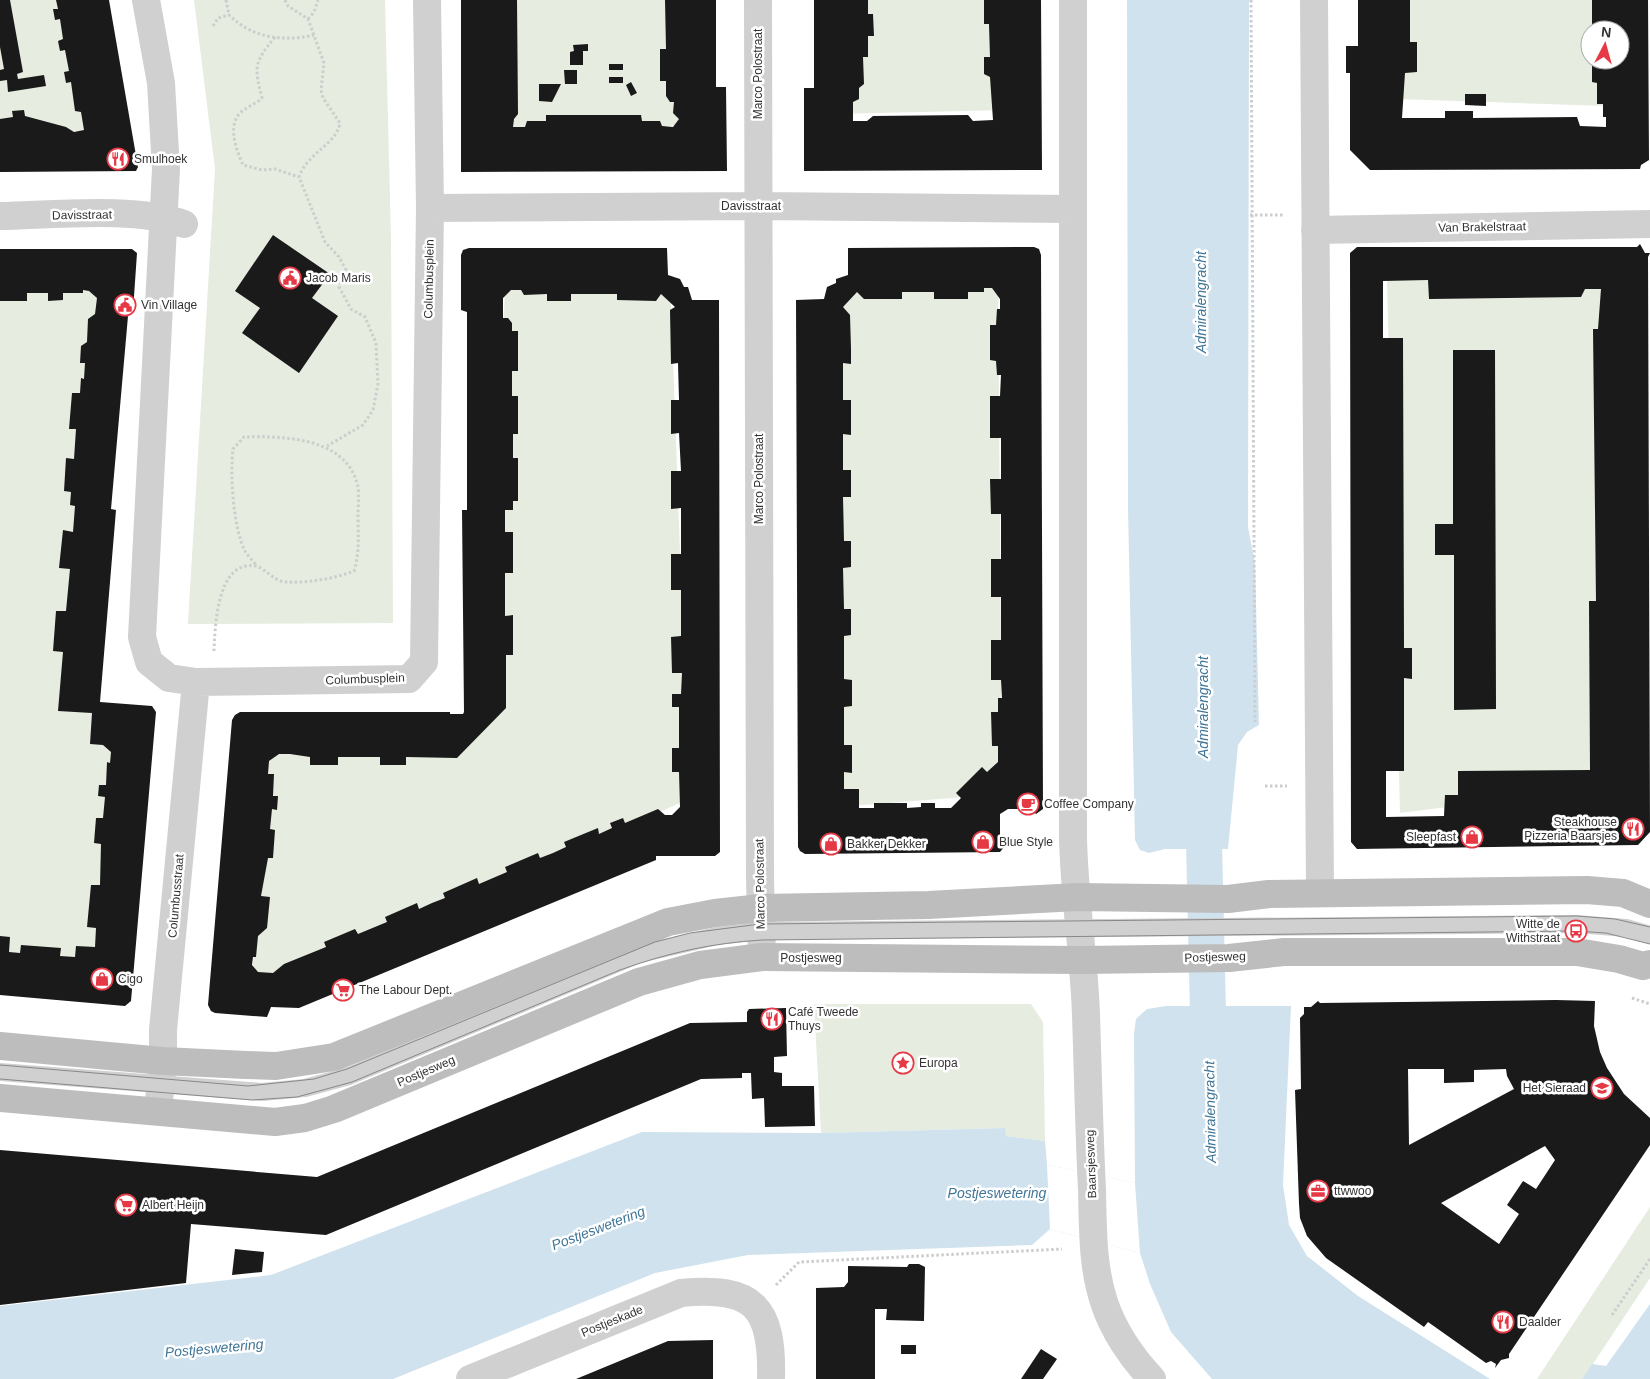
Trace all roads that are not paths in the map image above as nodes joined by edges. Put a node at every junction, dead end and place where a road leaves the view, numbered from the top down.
1 (146, 0) edge
2 (428, 0) edge
3 (758, 0) edge
4 (1073, 0) edge
5 (1314, 0) edge
6 (759, 206) junction
7 (430, 208) junction
8 (1073, 209) junction
9 (0, 216) edge
10 (174, 220) junction
11 (1650, 224) edge
12 (1315, 230) junction
13 (204, 682) junction
14 (1320, 893) junction
15 (1078, 897) junction
16 (1650, 904) edge
17 (761, 932) junction
18 (1650, 935) edge
19 (1080, 941) junction
20 (1650, 964) edge
21 (0, 1046) edge
22 (0, 1072) edge
23 (160, 1086) junction
24 (0, 1098) edge
25 (470, 1379) edge
26 (771, 1379) edge
27 (1152, 1379) edge

1 - 10 street, Columbusplein
2 - 7 street, Columbusplein
3 - 6 street, Marco Polostraat
4 - 8 street
5 - 12 street
6 - 7 street, Davisstraat
6 - 8 street, Davisstraat
6 - 17 street, Marco Polostraat
7 - 13 street, Columbusplein
8 - 15 street
9 - 10 street, Davisstraat
10 - 13 street, Columbusplein
11 - 12 street, Van Brakelstraat
12 - 14 street
13 - 23 street, Columbusstraat
14 - 15 street, Postjesweg
14 - 16 street, Postjesweg
15 - 17 street, Postjesweg
15 - 19 street
17 - 19 street, Postjesweg
17 - 23 street, Postjesweg
17 - 23 street, Postjesweg
18 - 19 lane, Postjesweg
19 - 20 street, Postjesweg
19 - 27 street, Baarsjesweg
21 - 23 street, Postjesweg
22 - 23 lane, Postjesweg
23 - 24 street, Postjesweg
25 - 26 street, Postjeskade

